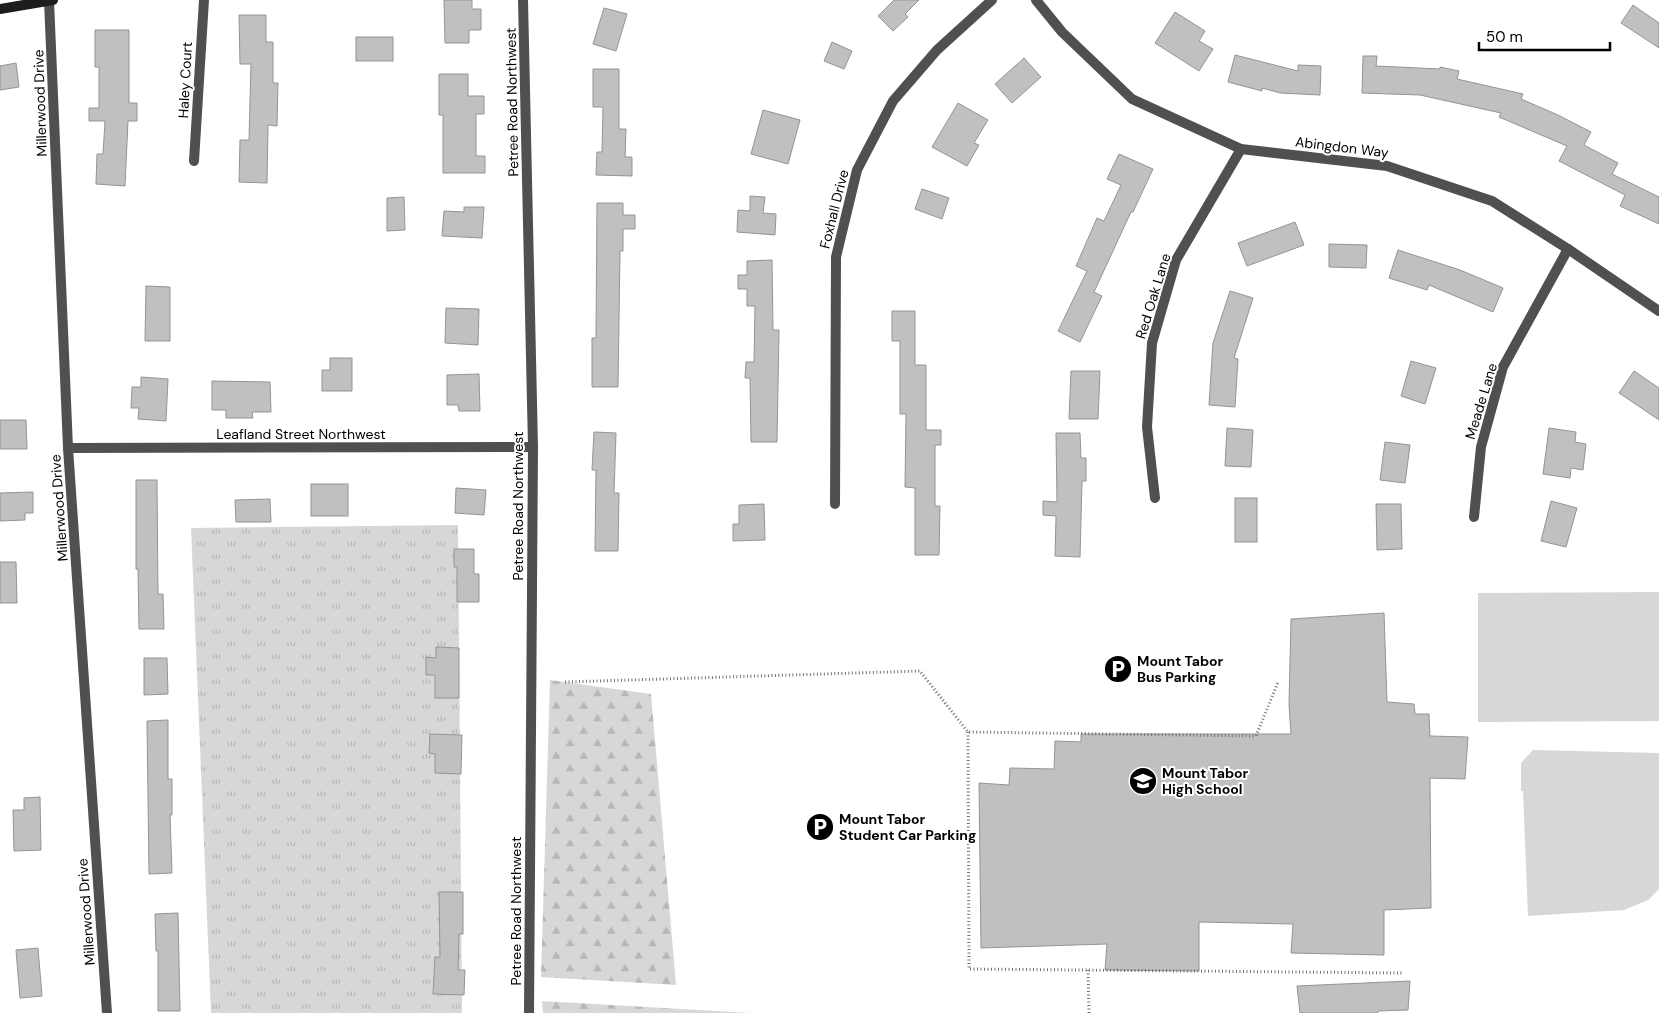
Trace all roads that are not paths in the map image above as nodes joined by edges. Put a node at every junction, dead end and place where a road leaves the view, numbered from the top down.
1 (53, 0) edge
2 (204, 0) edge
3 (523, 0) edge
4 (992, 0) edge
5 (1036, 0) edge
6 (49, 1) edge
7 (0, 9) edge
8 (1241, 149) junction
9 (194, 161) dead end
10 (1568, 249) junction
11 (1659, 311) edge
12 (533, 447) junction
13 (68, 448) junction
14 (1155, 498) dead end
15 (835, 504) dead end
16 (1474, 516) dead end
17 (107, 1013) edge
18 (529, 1013) edge

1 - 6 main road
2 - 9 street, Haley Court
3 - 12 street, Petree Road Northwest
4 - 15 street, Foxhall Drive
5 - 8 street, Abingdon Way
6 - 7 main road
6 - 13 street, Millerwood Drive
8 - 10 street, Abingdon Way
8 - 14 street, Red Oak Lane
10 - 11 street, Abingdon Way
10 - 16 street, Meade Lane
12 - 13 street, Leafland Street Northwest
12 - 18 street, Petree Road Northwest
13 - 17 street, Millerwood Drive

